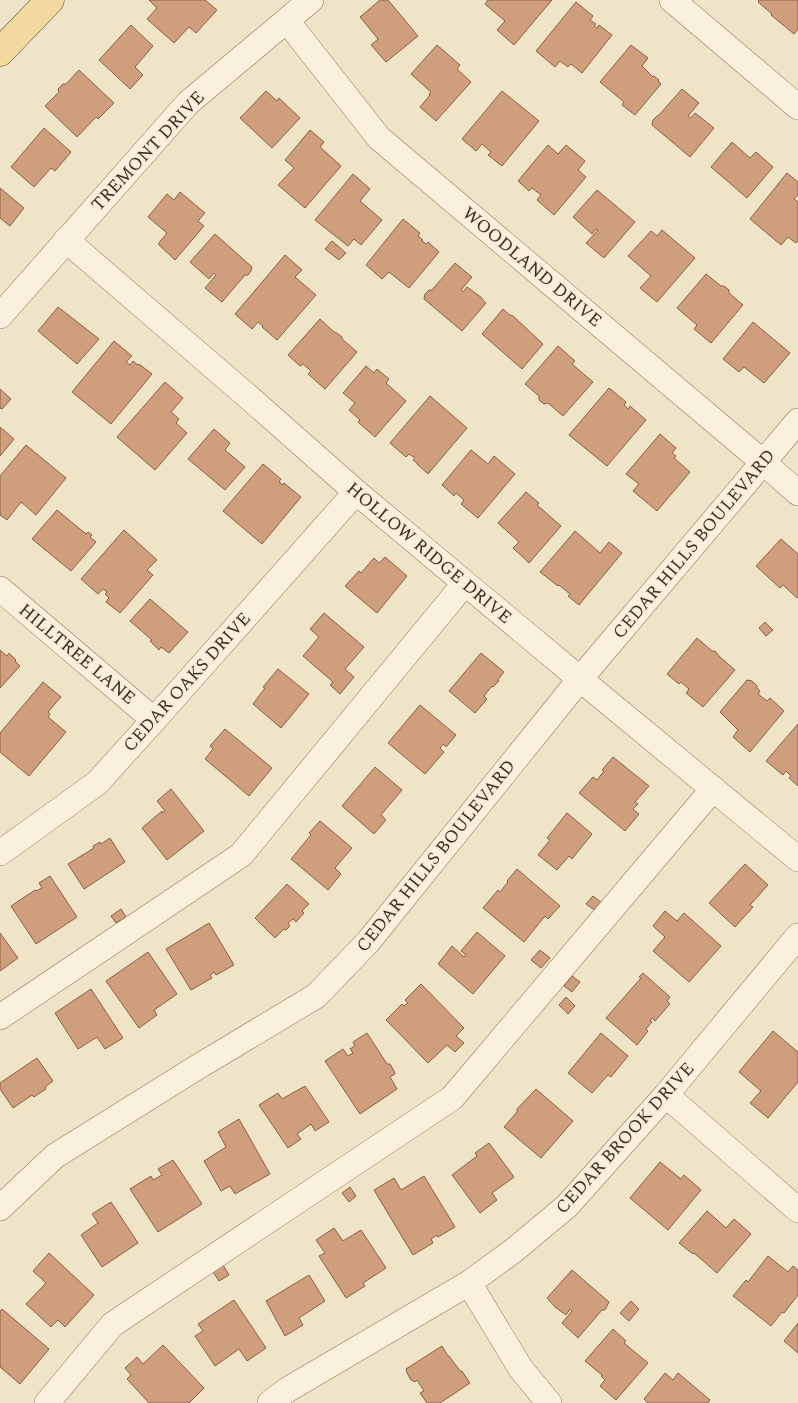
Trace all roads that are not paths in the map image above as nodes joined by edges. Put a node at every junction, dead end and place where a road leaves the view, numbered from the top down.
1 (50, 0) edge
2 (311, 0) edge
3 (672, 0) edge
4 (287, 21) junction
5 (0, 52) edge
6 (798, 107) edge
7 (66, 240) junction
8 (0, 316) edge
9 (798, 421) edge
10 (764, 463) junction
11 (356, 492) junction
12 (798, 493) edge
13 (465, 583) junction
14 (0, 589) edge
15 (580, 679) junction
16 (154, 720) junction
17 (714, 789) junction
18 (0, 852) edge
19 (798, 859) edge
20 (798, 936) edge
21 (0, 1017) edge
22 (666, 1095) junction
23 (0, 1208) edge
24 (798, 1210) edge
25 (469, 1283) junction
26 (47, 1403) edge
27 (270, 1403) edge
28 (548, 1403) edge

1 - 5 main road
2 - 4 street, TREMONT DRIVE
3 - 6 street
4 - 7 street, TREMONT DRIVE
4 - 10 street, WOODLAND DRIVE
7 - 8 street, TREMONT DRIVE
7 - 11 street, HOLLOW RIDGE DRIVE
9 - 10 street, CEDAR HILLS BOULEVARD
10 - 12 street, WOODLAND DRIVE
10 - 15 street, CEDAR HILLS BOULEVARD
11 - 13 street, HOLLOW RIDGE DRIVE
11 - 16 street, CEDAR OAKS DRIVE
13 - 15 street, HOLLOW RIDGE DRIVE
13 - 21 street
14 - 16 street, HILLTREE LANE
15 - 17 street, HOLLOW RIDGE DRIVE
15 - 23 street, CEDAR HILLS BOULEVARD
16 - 18 street, CEDAR OAKS DRIVE
17 - 19 street, HOLLOW RIDGE DRIVE
17 - 26 street
20 - 22 street, CEDAR BROOK DRIVE
22 - 24 street
22 - 25 street, CEDAR BROOK DRIVE
25 - 27 street, CEDAR BROOK DRIVE
25 - 28 street

